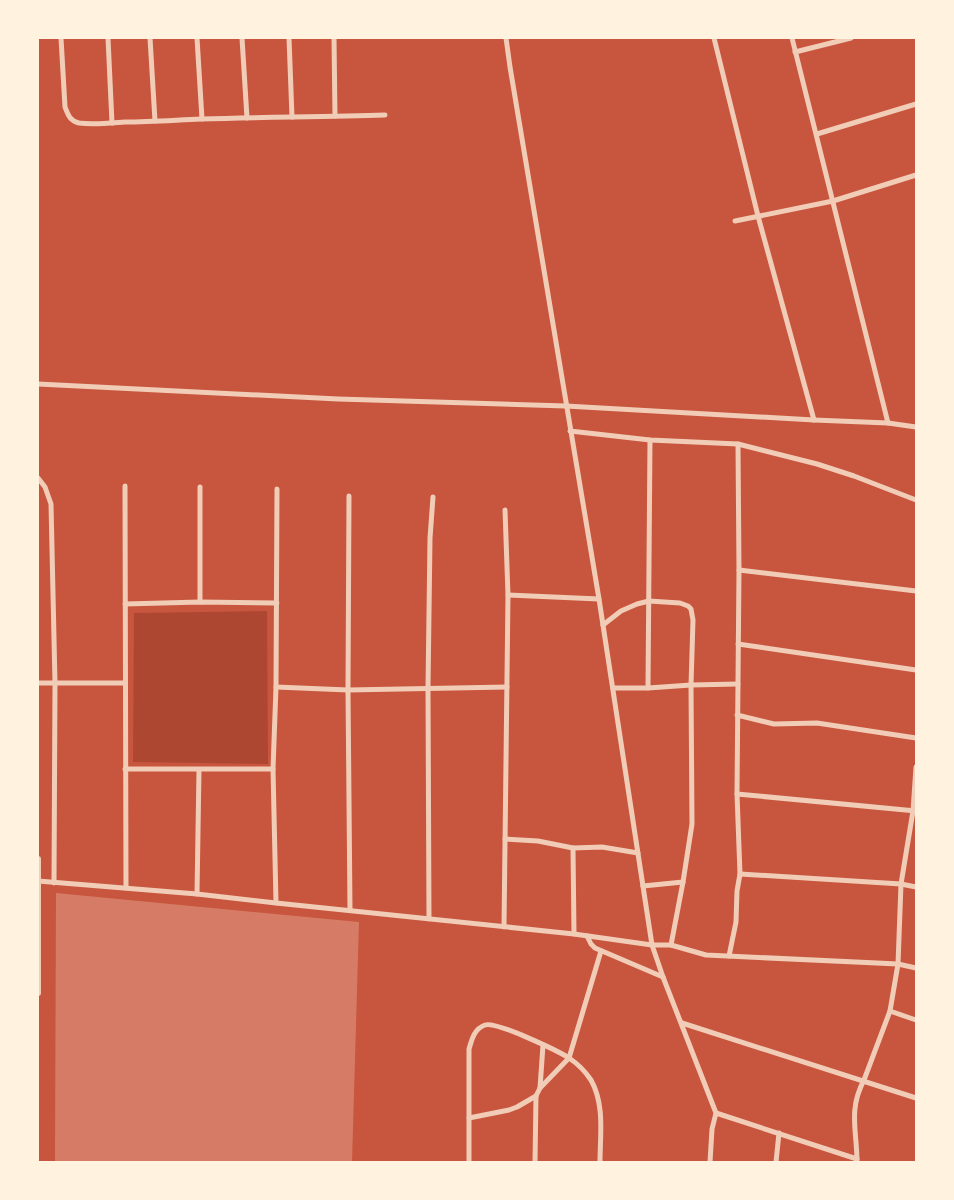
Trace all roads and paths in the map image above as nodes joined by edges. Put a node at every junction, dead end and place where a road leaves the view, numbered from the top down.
1 (61, 38) edge
2 (108, 38) edge
3 (150, 38) edge
4 (197, 38) edge
5 (242, 38) edge
6 (289, 38) edge
7 (334, 38) edge
8 (506, 38) edge
9 (714, 38) edge
10 (792, 38) edge
11 (851, 38) edge
12 (795, 52) junction
13 (916, 104) edge
14 (385, 115) dead end
15 (335, 116) junction
16 (292, 117) junction
17 (246, 118) junction
18 (202, 119) junction
19 (155, 121) junction
20 (112, 123) junction
21 (817, 134) junction
22 (916, 175) edge
23 (833, 201) junction
24 (758, 216) junction
25 (735, 221) dead end
26 (38, 384) edge
27 (566, 406) junction
28 (814, 420) junction
29 (888, 423) junction
30 (916, 427) edge
31 (570, 431) junction
32 (650, 440) junction
33 (738, 444) junction
34 (38, 478) edge
35 (125, 486) dead end
36 (200, 487) dead end
37 (277, 489) dead end
38 (349, 496) dead end
39 (433, 497) dead end
40 (916, 500) edge
41 (505, 510) dead end
42 (739, 570) junction
43 (916, 591) edge
44 (508, 595) junction
45 (599, 598) junction
46 (649, 601) junction
47 (200, 602) junction
48 (277, 603) junction
49 (125, 604) junction
50 (603, 625) junction
51 (738, 644) junction
52 (916, 670) edge
53 (38, 683) edge
54 (55, 683) junction
55 (125, 683) junction
56 (738, 684) junction
57 (691, 685) junction
58 (276, 687) junction
59 (507, 687) junction
60 (428, 688) junction
61 (613, 688) junction
62 (648, 688) junction
63 (348, 690) junction
64 (737, 715) junction
65 (916, 738) edge
66 (916, 766) edge
67 (125, 769) junction
68 (273, 769) junction
69 (199, 770) junction
70 (738, 794) junction
71 (915, 811) edge
72 (505, 839) junction
73 (574, 848) junction
74 (638, 853) junction
75 (38, 859) edge
76 (740, 874) junction
77 (38, 882) edge
78 (683, 882) junction
79 (54, 883) junction
80 (901, 884) junction
81 (643, 886) junction
82 (916, 887) edge
83 (126, 888) junction
84 (197, 894) junction
85 (276, 903) junction
86 (350, 910) junction
87 (429, 919) junction
88 (504, 927) junction
89 (574, 934) junction
90 (587, 936) junction
91 (652, 945) junction
92 (671, 945) junction
93 (600, 951) junction
94 (729, 956) junction
95 (898, 964) junction
96 (916, 968) edge
97 (38, 971) edge
98 (663, 977) junction
99 (38, 993) edge
100 (890, 1011) junction
101 (916, 1020) edge
102 (682, 1023) junction
103 (543, 1045) junction
104 (569, 1058) junction
105 (864, 1080) junction
106 (540, 1088) junction
107 (536, 1096) junction
108 (916, 1098) edge
109 (716, 1113) junction
110 (469, 1118) junction
111 (779, 1133) junction
112 (858, 1161) edge
113 (469, 1162) edge
114 (535, 1162) edge
115 (600, 1162) edge
116 (710, 1162) edge
117 (776, 1162) edge

1 - 20 street
2 - 20 street
3 - 19 street
4 - 18 street
5 - 17 street
6 - 16 street
7 - 15 street
8 - 27 street
9 - 24 street
10 - 12 street
11 - 12 street
12 - 21 street
13 - 21 street
14 - 15 street
15 - 16 street
16 - 17 street
17 - 18 street
18 - 19 street
19 - 20 street
21 - 23 street
22 - 23 street
23 - 24 street
23 - 29 street
24 - 25 street
24 - 28 street
26 - 27 street
27 - 28 street
27 - 31 street
28 - 29 street
29 - 30 street
31 - 32 street
31 - 45 street
32 - 33 street
32 - 46 street
33 - 40 street
33 - 42 street
34 - 54 street
35 - 49 street
36 - 47 street
37 - 48 street
38 - 63 street
39 - 60 street
41 - 44 street
42 - 43 street
42 - 51 street
44 - 45 street
44 - 59 street
45 - 50 street
46 - 50 street
46 - 57 street
46 - 62 street
47 - 48 street
47 - 49 street
48 - 58 street
49 - 55 street
50 - 61 street
51 - 52 street
51 - 56 street
53 - 54 street
54 - 55 street
54 - 79 street
55 - 67 street
56 - 57 street
56 - 64 street
57 - 62 street
57 - 78 street
58 - 63 street
58 - 68 street
59 - 60 street
59 - 72 street
60 - 63 street
60 - 87 street
61 - 62 street
61 - 74 street
63 - 86 street
64 - 65 street
64 - 70 street
66 - 71 street
67 - 69 street
67 - 83 street
68 - 69 street
68 - 85 street
69 - 84 street
70 - 71 street
70 - 76 street
71 - 80 street
72 - 73 street
72 - 88 street
73 - 74 street
73 - 89 street
74 - 81 street
75 - 77 street
76 - 80 street
76 - 94 street
77 - 79 street
77 - 97 street
78 - 81 street
78 - 92 street
79 - 83 street
80 - 82 street
80 - 95 street
81 - 91 street
83 - 84 street
84 - 85 street
85 - 86 street
86 - 87 street
87 - 88 street
88 - 89 street
89 - 90 street
90 - 91 street
90 - 93 street
91 - 92 street
91 - 98 street
92 - 94 street
93 - 98 street
93 - 104 street
94 - 95 street
95 - 96 street
95 - 100 street
97 - 99 street
98 - 102 street
100 - 101 street
100 - 105 street
102 - 105 street
102 - 109 street
103 - 104 street
103 - 106 street
103 - 110 street
104 - 106 street
104 - 115 street
105 - 108 street
105 - 112 street
106 - 107 street
107 - 110 street
107 - 114 street
109 - 111 street
109 - 116 street
110 - 113 street
111 - 112 street
111 - 117 street

